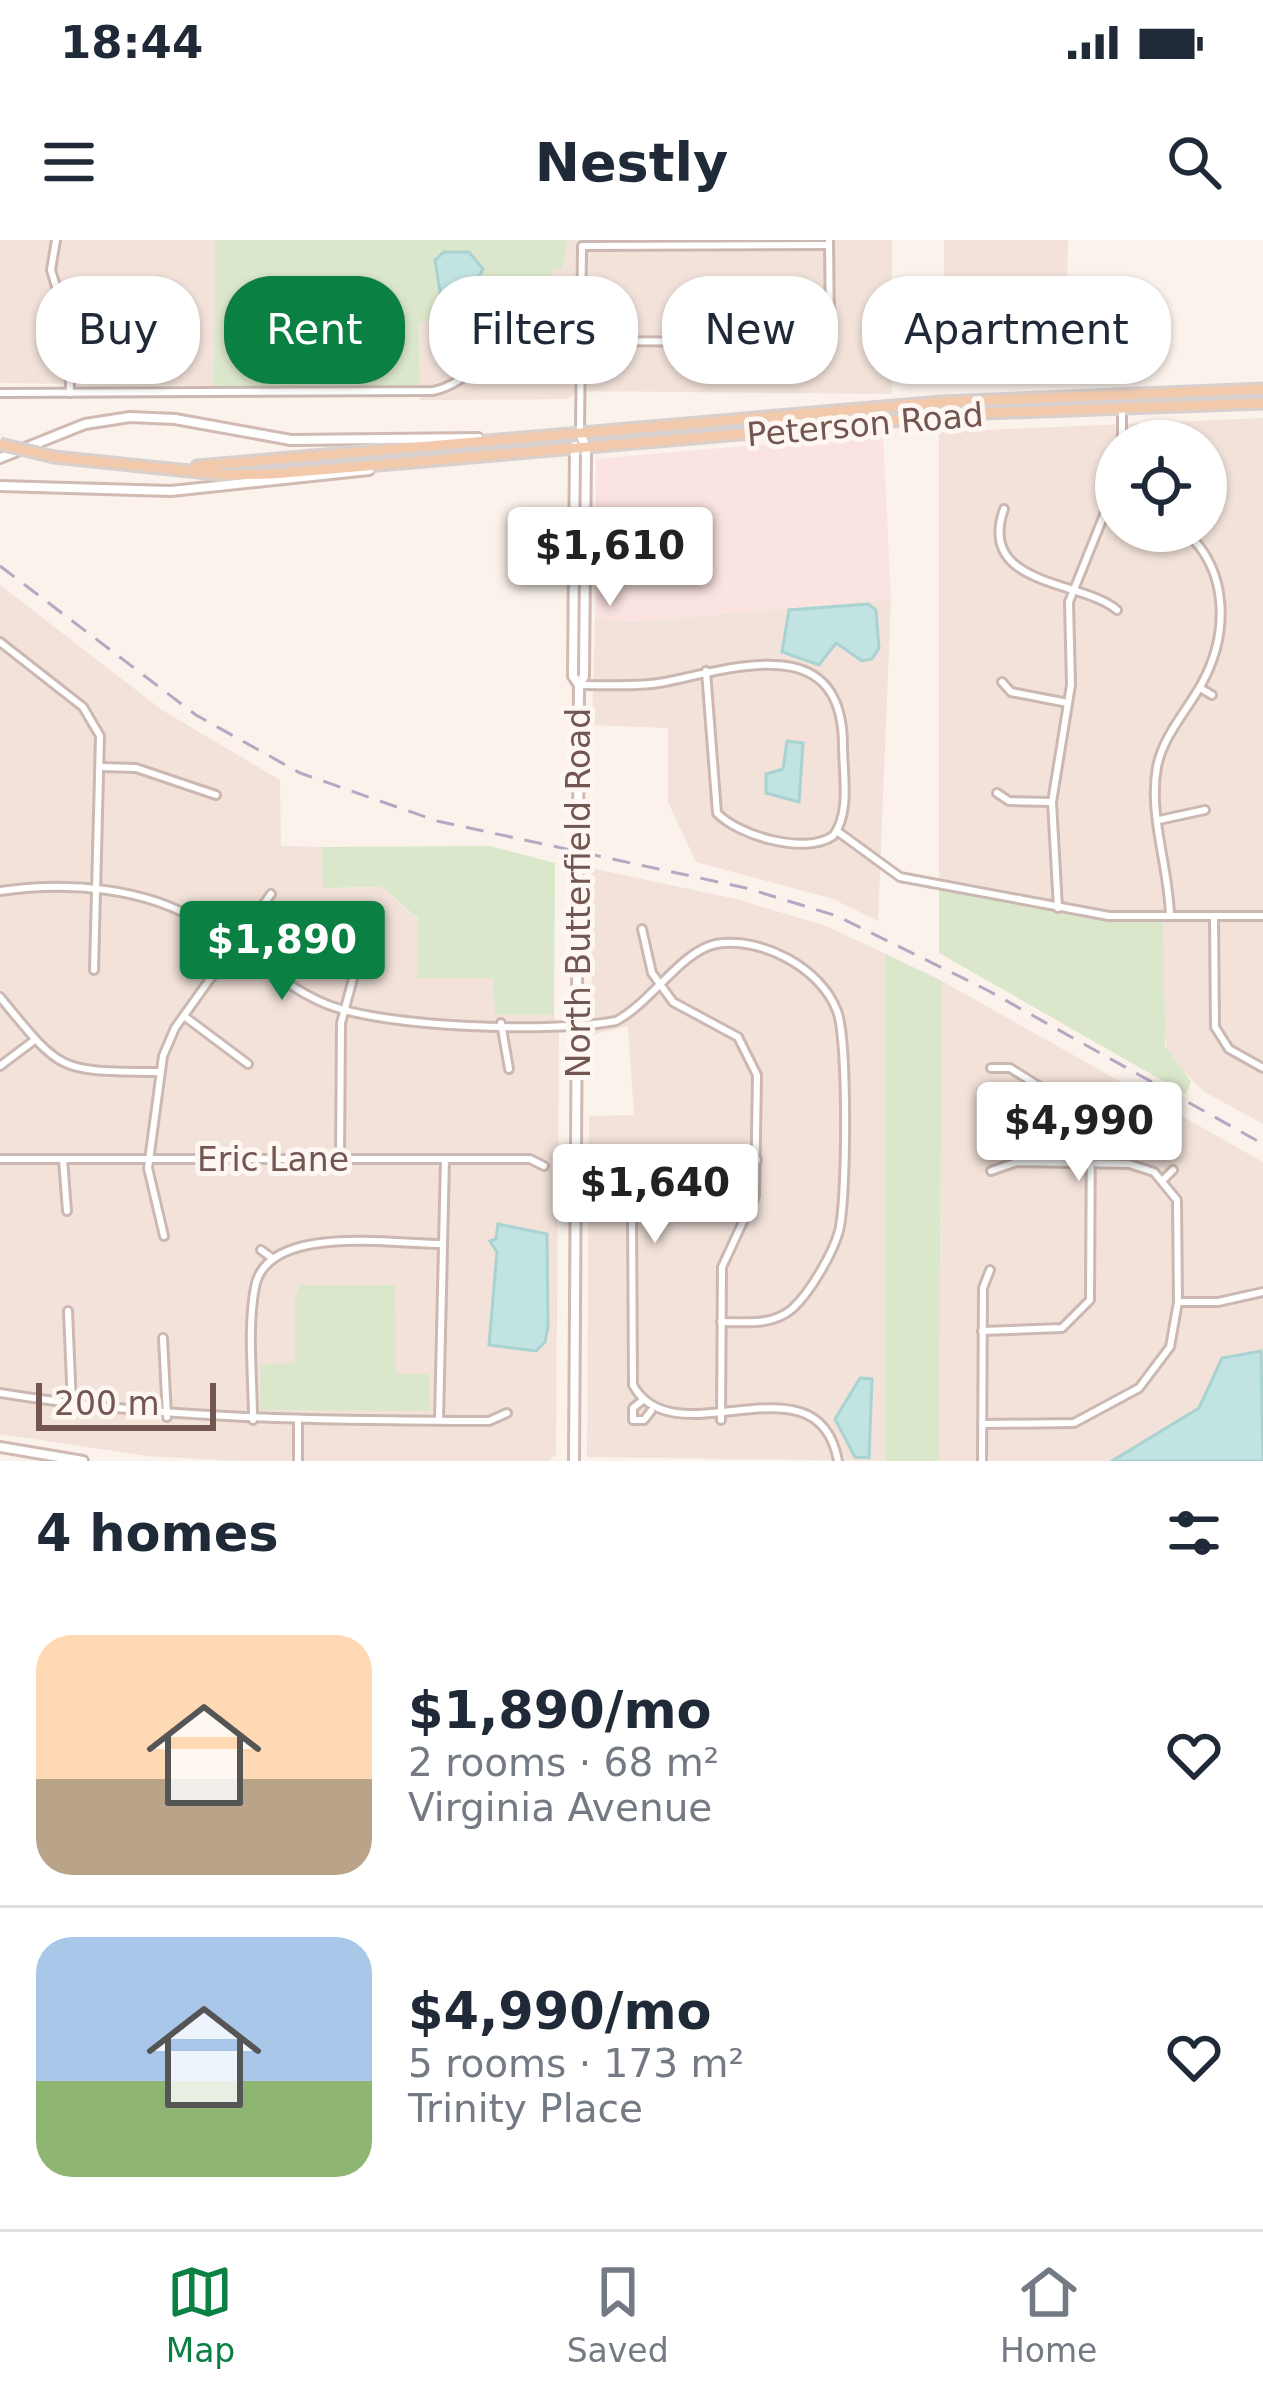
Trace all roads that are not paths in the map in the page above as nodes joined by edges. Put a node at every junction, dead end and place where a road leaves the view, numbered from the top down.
1 (56, 240) edge
2 (723, 242) edge
3 (829, 242) edge
4 (579, 276) edge
5 (638, 342) edge
6 (452, 384) edge
7 (579, 384) edge
8 (1263, 388) edge
9 (70, 392) junction
10 (1122, 392) junction
11 (0, 393) edge
12 (1263, 403) edge
13 (1122, 406) junction
14 (1122, 420) edge
15 (580, 433) junction
16 (522, 438) junction
17 (0, 444) edge
18 (579, 448) junction
19 (467, 457) junction
20 (0, 458) edge
21 (173, 469) junction
22 (0, 485) edge
23 (1004, 509) dead end
24 (1095, 541) edge
25 (1201, 552) edge
26 (585, 556) junction
27 (596, 562) dead end
28 (572, 576) junction
29 (1072, 591) junction
30 (1117, 610) dead end
31 (584, 633) junction
32 (0, 642) edge
33 (706, 671) junction
34 (1002, 682) dead end
35 (579, 685) junction
36 (1200, 688) junction
37 (1213, 695) dead end
38 (1068, 703) junction
39 (100, 767) junction
40 (997, 793) dead end
41 (216, 795) dead end
42 (1052, 802) junction
43 (1205, 810) dead end
44 (1159, 820) junction
45 (837, 831) junction
46 (96, 890) junction
47 (0, 891) edge
48 (271, 894) dead end
49 (1058, 908) junction
50 (1169, 916) junction
51 (1214, 916) junction
52 (1263, 916) edge
53 (642, 928) dead end
54 (364, 938) dead end
55 (234, 946) junction
56 (94, 970) dead end
57 (662, 988) junction
58 (0, 997) edge
59 (343, 1010) junction
60 (184, 1016) junction
61 (501, 1024) junction
62 (578, 1024) junction
63 (32, 1042) junction
64 (248, 1064) dead end
65 (0, 1066) edge
66 (991, 1068) dead end
67 (1263, 1068) edge
68 (509, 1070) dead end
69 (159, 1072) junction
70 (0, 1159) edge
71 (62, 1159) junction
72 (148, 1159) junction
73 (340, 1159) junction
74 (445, 1159) junction
75 (757, 1160) junction
76 (1094, 1163) junction
77 (544, 1166) dead end
78 (655, 1170) junction
79 (1173, 1170) dead end
80 (991, 1171) dead end
81 (644, 1180) junction
82 (1163, 1180) junction
83 (67, 1211) dead end
84 (164, 1236) dead end
85 (442, 1244) junction
86 (261, 1250) dead end
87 (272, 1258) junction
88 (990, 1270) dead end
89 (1263, 1292) edge
90 (1178, 1302) junction
91 (68, 1311) dead end
92 (721, 1322) junction
93 (982, 1331) junction
94 (164, 1338) dead end
95 (0, 1393) edge
96 (72, 1405) junction
97 (507, 1413) dead end
98 (167, 1417) junction
99 (253, 1420) junction
100 (298, 1420) junction
101 (439, 1420) junction
102 (721, 1420) junction
103 (982, 1424) junction
104 (0, 1447) edge
105 (82, 1461) edge
106 (298, 1461) edge
107 (574, 1461) edge
108 (838, 1461) edge
109 (982, 1461) edge

1 - 9 street
2 - 3 street
2 - 4 street, North Butterfield Road
3 - 5 street
6 - 9 street
7 - 15 street, North Butterfield Road
8 - 10 main road, Peterson Road
9 - 11 street
10 - 13 street
10 - 15 main road, Peterson Road
12 - 13 main road, Peterson Road
13 - 14 street
13 - 18 main road, Peterson Road
15 - 16 main road, Peterson Road
15 - 18 main road, North Butterfield Road
16 - 20 main road, Peterson Road
16 - 21 main road, Peterson Road
17 - 21 main road, bridge
18 - 19 main road, Peterson Road
18 - 26 main road, North Butterfield Road
18 - 28 main road, North Butterfield Road
19 - 21 main road, Peterson Road
19 - 22 main road, Peterson Road
23 - 29 street
24 - 29 street
25 - 36 street
26 - 28 main road
26 - 31 main road, North Butterfield Road
27 - 31 main road
28 - 35 main road, North Butterfield Road
29 - 30 street
29 - 38 street
31 - 35 main road, North Butterfield Road
32 - 39 street
33 - 35 street
33 - 45 street
33 - 45 street
34 - 38 street
35 - 62 main road, North Butterfield Road
36 - 37 street
36 - 44 street
38 - 42 street
39 - 41 street
39 - 46 street
40 - 42 street
42 - 49 street
43 - 44 street
44 - 50 street
45 - 49 street
46 - 47 street
46 - 55 street
46 - 56 street
48 - 55 street
49 - 50 street
50 - 51 street
51 - 52 street
51 - 67 street
53 - 57 street
54 - 59 street
55 - 59 street
55 - 60 street
57 - 62 street
57 - 75 street
57 - 92 street
58 - 63 street
59 - 61 street
59 - 73 street
60 - 64 street
60 - 69 street
61 - 62 street
61 - 68 street
62 - 107 main road, North Butterfield Road
63 - 65 street
63 - 69 street
66 - 76 street
69 - 72 street
70 - 71 street, Eric Lane
71 - 72 street, Eric Lane
71 - 83 street
72 - 73 street, Eric Lane
72 - 84 street
73 - 74 street, Eric Lane
74 - 77 street, Eric Lane
74 - 85 street
75 - 78 street
75 - 92 street
76 - 80 street
76 - 82 street
76 - 93 street
78 - 81 street
78 - 81 street
79 - 82 street
81 - 102 street
82 - 90 street
85 - 87 street
85 - 101 street
86 - 87 street
87 - 99 street
88 - 93 street
89 - 90 street
90 - 103 street
91 - 96 street
92 - 102 street
93 - 103 street
94 - 98 street
95 - 96 street
96 - 98 street
97 - 101 street
98 - 99 street
99 - 100 street
100 - 101 street
100 - 106 street
102 - 108 street
103 - 109 street
104 - 105 main road

